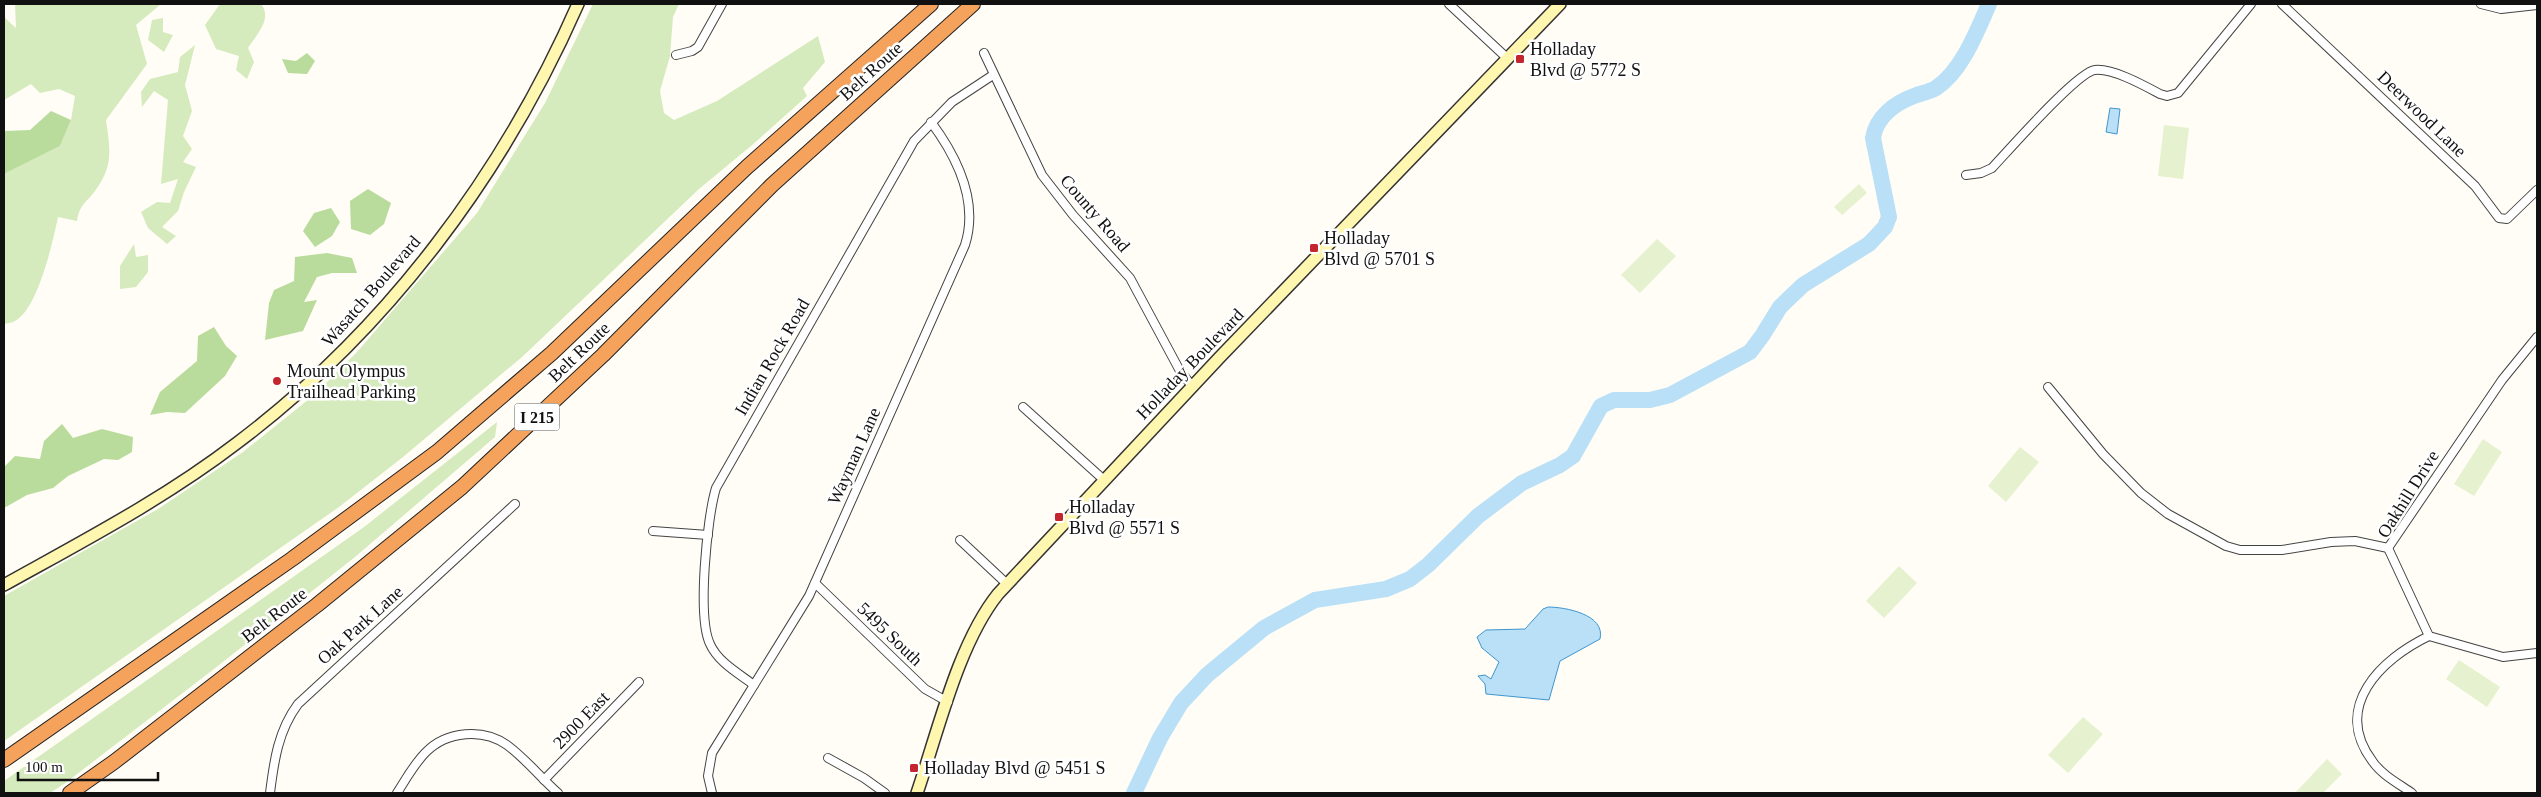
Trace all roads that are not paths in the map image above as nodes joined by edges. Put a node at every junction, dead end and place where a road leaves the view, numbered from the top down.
1 (578, 4) edge
2 (722, 4) edge
3 (931, 4) edge
4 (973, 4) edge
5 (1450, 4) edge
6 (1560, 4) edge
7 (2251, 4) edge
8 (2282, 4) edge
9 (2481, 4) edge
10 (2537, 5) edge
11 (984, 54) dead end
12 (676, 55) dead end
13 (1507, 58) junction
14 (993, 75) junction
15 (931, 122) junction
16 (1966, 175) dead end
17 (2537, 190) edge
18 (2537, 337) edge
19 (1193, 386) junction
20 (2048, 387) dead end
21 (1023, 407) dead end
22 (1104, 480) junction
23 (515, 504) dead end
24 (653, 531) dead end
25 (708, 535) junction
26 (960, 540) dead end
27 (2388, 548) junction
28 (815, 583) junction
29 (1008, 584) junction
30 (4, 585) edge
31 (2429, 636) junction
32 (2537, 653) edge
33 (639, 682) dead end
34 (754, 685) junction
35 (948, 702) junction
36 (828, 758) dead end
37 (4, 760) edge
38 (544, 780) junction
39 (550, 786) junction
40 (70, 793) edge
41 (270, 793) edge
42 (397, 793) edge
43 (544, 793) edge
44 (558, 793) edge
45 (712, 793) edge
46 (885, 793) edge
47 (917, 793) edge
48 (2412, 793) edge

1 - 30 main road, Wasatch Boulevard
2 - 12 street
3 - 37 highway, Belt Route / I 215
4 - 40 highway, Belt Route / I 215
5 - 13 street
6 - 13 main road, Holladay Boulevard
7 - 16 street
8 - 17 street, Deerwood Lane
9 - 10 street
11 - 14 street, County Road
13 - 19 main road, Holladay Boulevard
14 - 15 street, Indian Rock Road
14 - 19 street, County Road
15 - 25 street, Indian Rock Road
15 - 28 street, Wayman Lane
18 - 27 street, Oakhill Drive
19 - 22 main road, Holladay Boulevard
20 - 27 street
21 - 22 street
22 - 29 main road, Holladay Boulevard
23 - 41 street, Oak Park Lane
24 - 25 street
25 - 34 street, Indian Rock Road
26 - 29 street
27 - 31 street, Oakhill Drive
28 - 34 street, Wayman Lane
28 - 35 street, 5495 South
29 - 35 main road, Holladay Boulevard
31 - 32 street
31 - 48 street
33 - 38 street, 2900 East
34 - 45 street, Wayman Lane
35 - 47 main road, Holladay Boulevard
36 - 46 street
38 - 39 street
38 - 42 street
39 - 43 street
39 - 44 street

